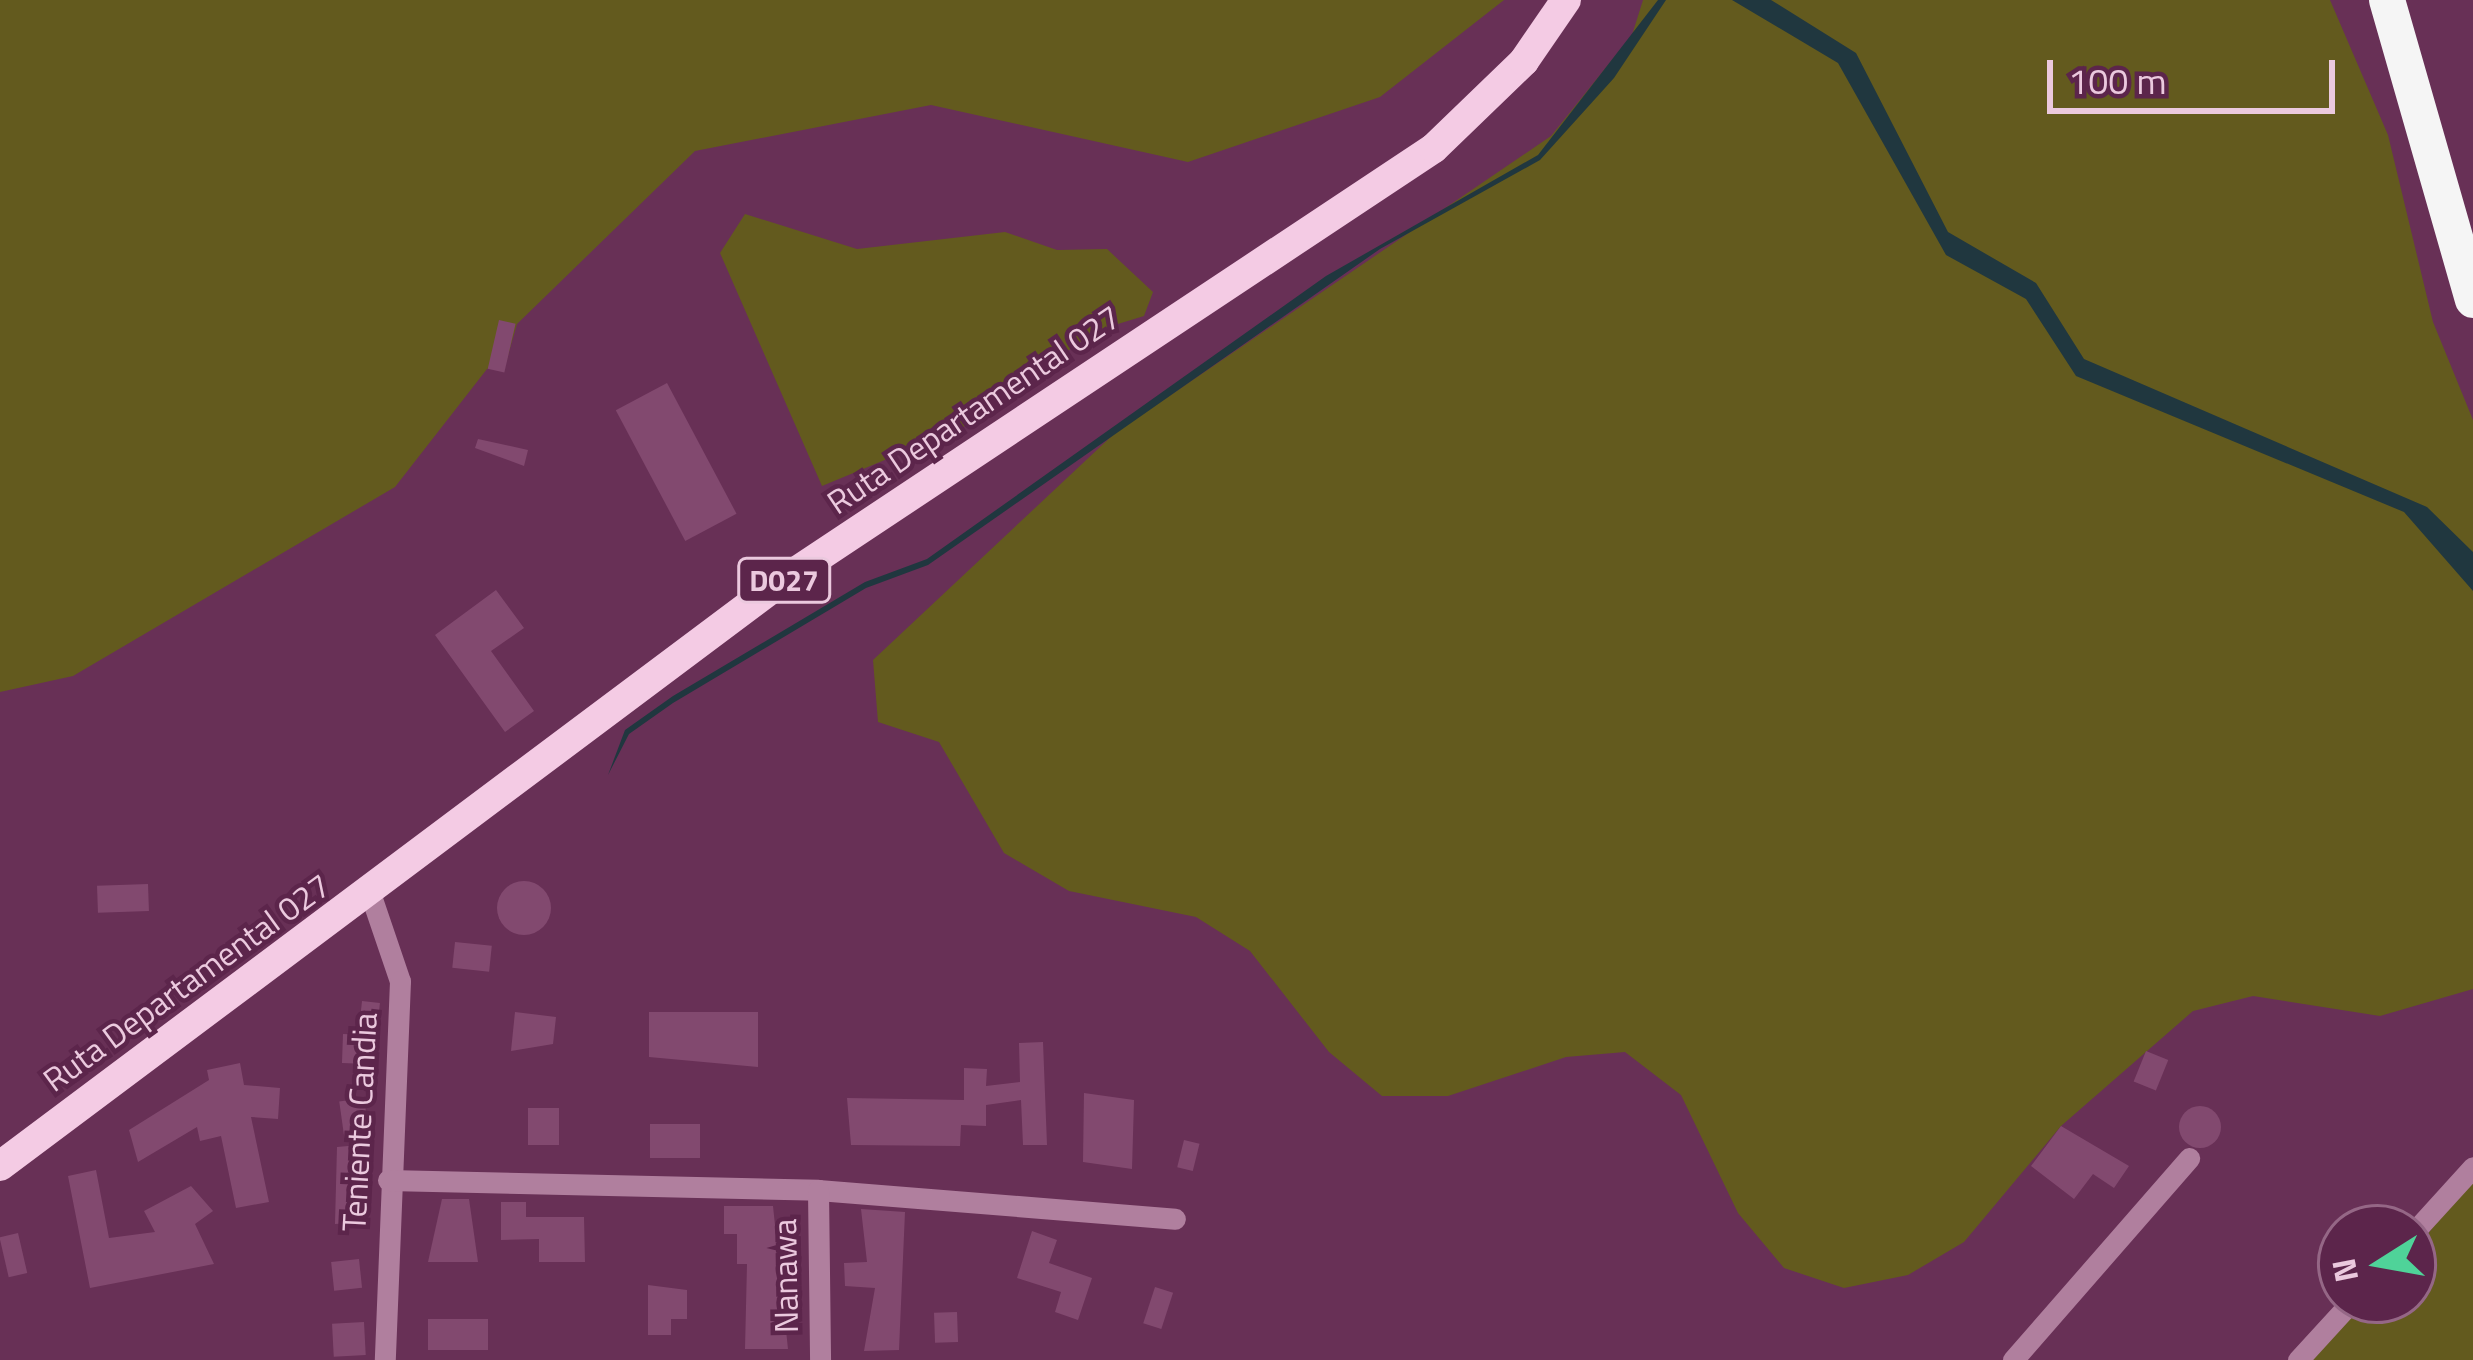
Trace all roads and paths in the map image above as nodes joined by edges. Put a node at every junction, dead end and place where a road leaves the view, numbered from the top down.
1 (1566, 0) edge
2 (2387, 0) edge
3 (2473, 298) edge
4 (370, 893) junction
5 (2189, 1158) dead end
6 (0, 1166) edge
7 (2473, 1167) edge
8 (388, 1180) junction
9 (818, 1190) junction
10 (2437, 1207) edge
11 (1174, 1219) dead end
12 (2331, 1324) edge
13 (385, 1360) edge
14 (820, 1360) edge
15 (2013, 1360) edge
16 (2298, 1360) edge

1 - 4 main road, Ruta Departamental 027 / D027
2 - 3 highway
4 - 6 main road, Ruta Departamental 027 / D027
4 - 8 street, Teniente Candia
5 - 15 street
7 - 10 street
8 - 9 street
8 - 13 street, Teniente Candia
9 - 11 street
9 - 14 street, Nanawa
12 - 16 street

